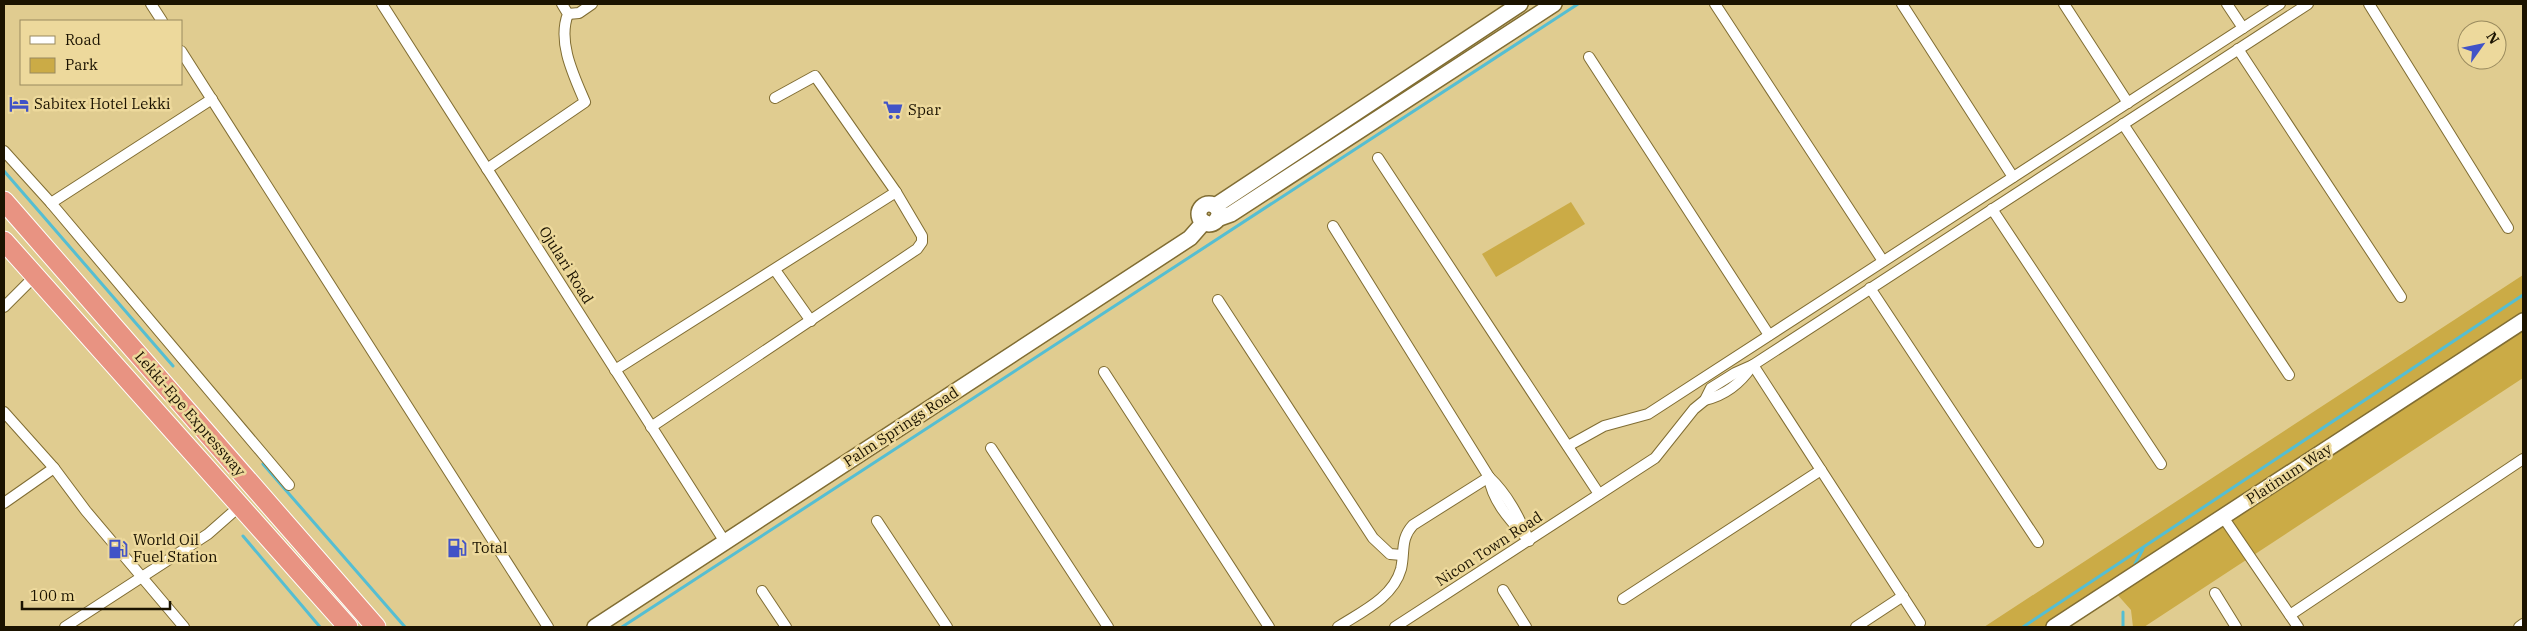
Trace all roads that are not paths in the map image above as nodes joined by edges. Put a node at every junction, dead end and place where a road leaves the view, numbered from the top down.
1 (151, 4) edge
2 (382, 4) edge
3 (562, 4) edge
4 (592, 4) edge
5 (1520, 4) edge
6 (1554, 4) edge
7 (1715, 4) edge
8 (1902, 4) edge
9 (2064, 4) edge
10 (2227, 4) edge
11 (2280, 4) edge
12 (2308, 4) edge
13 (2369, 4) edge
14 (568, 14) junction
15 (161, 20) edge
16 (2243, 28) junction
17 (2238, 49) junction
18 (182, 53) edge
19 (1589, 57) dead end
20 (775, 98) dead end
21 (212, 99) junction
22 (2128, 103) junction
23 (2123, 124) junction
24 (4, 150) edge
25 (1378, 158) dead end
26 (487, 169) junction
27 (2013, 177) junction
28 (896, 192) junction
29 (4, 201) edge
30 (51, 202) junction
31 (1992, 209) junction
32 (1212, 216) junction
33 (1333, 226) dead end
34 (2508, 228) dead end
35 (4, 241) edge
36 (1883, 261) junction
37 (775, 270) junction
38 (36, 276) junction
39 (1870, 288) junction
40 (2401, 298) dead end
41 (1218, 300) dead end
42 (4, 308) edge
43 (811, 321) junction
44 (2523, 321) edge
45 (1769, 335) junction
46 (1753, 365) junction
47 (615, 370) junction
48 (1104, 372) dead end
49 (2289, 375) dead end
50 (4, 412) edge
51 (651, 426) junction
52 (1568, 446) junction
53 (991, 448) dead end
54 (2523, 460) edge
55 (2161, 464) dead end
56 (54, 468) junction
57 (1821, 470) junction
58 (1489, 477) junction
59 (290, 485) dead end
60 (1599, 494) junction
61 (4, 503) edge
62 (241, 505) junction
63 (2223, 517) junction
64 (877, 521) dead end
65 (1529, 541) junction
66 (725, 542) junction
67 (2038, 542) dead end
68 (1402, 555) junction
69 (141, 577) junction
70 (1503, 590) dead end
71 (762, 592) dead end
72 (2215, 593) dead end
73 (1902, 596) junction
74 (1623, 599) dead end
75 (2290, 615) junction
76 (1920, 623) dead end
77 (2523, 624) edge
78 (2233, 626) edge
79 (65, 627) edge
80 (184, 627) edge
81 (348, 627) edge
82 (376, 627) edge
83 (548, 627) edge
84 (595, 627) edge
85 (786, 627) edge
86 (947, 627) edge
87 (1108, 627) edge
88 (1269, 627) edge
89 (1338, 627) edge
90 (1395, 627) edge
91 (1526, 627) edge
92 (1856, 627) edge
93 (2054, 627) edge
94 (2298, 627) edge
95 (2519, 627) edge

1 - 15 street
2 - 26 street, Ojulari Road
3 - 14 street
4 - 14 street
5 - 32 street
6 - 32 street
7 - 36 street
8 - 27 street
9 - 22 street
10 - 16 street
11 - 16 street
12 - 17 street, Nicon Town Road
13 - 34 street
14 - 26 street
16 - 22 street
17 - 23 street, Nicon Town Road
17 - 40 street
18 - 21 street
19 - 45 street
20 - 28 street
21 - 30 street
21 - 83 street
22 - 27 street
23 - 31 street, Nicon Town Road
23 - 49 street
24 - 30 street
25 - 52 street
26 - 47 street, Ojulari Road
27 - 36 street
28 - 37 street
28 - 43 street
29 - 82 highway, Lekki-Epe Expressway
30 - 59 street
31 - 39 street, Nicon Town Road
31 - 55 street
32 - 66 street, Palm Springs Road
33 - 58 street
35 - 38 highway, Lekki-Epe Expressway
36 - 45 street
37 - 43 street
37 - 47 street
38 - 42 street
38 - 62 highway, Lekki-Epe Expressway
39 - 46 street, Nicon Town Road
39 - 67 street
41 - 68 street
43 - 51 street
44 - 63 street, Platinum Way
45 - 52 street
46 - 57 street
46 - 60 street, Nicon Town Road
47 - 51 street, Ojulari Road
48 - 88 street
50 - 56 street
51 - 66 street, Ojulari Road
52 - 60 street
53 - 87 street
54 - 75 street
56 - 61 street
56 - 69 street
57 - 73 street
57 - 74 street
58 - 65 street
58 - 68 street
60 - 65 street, Nicon Town Road
62 - 69 street
62 - 81 highway, Lekki-Epe Expressway
63 - 75 street
63 - 93 street, Platinum Way
64 - 86 street
65 - 90 street, Nicon Town Road
66 - 84 street, Palm Springs Road
68 - 89 street
69 - 79 street
69 - 80 street
70 - 91 street
71 - 85 street
72 - 78 street
73 - 76 street
73 - 92 street
75 - 94 street
77 - 95 street

